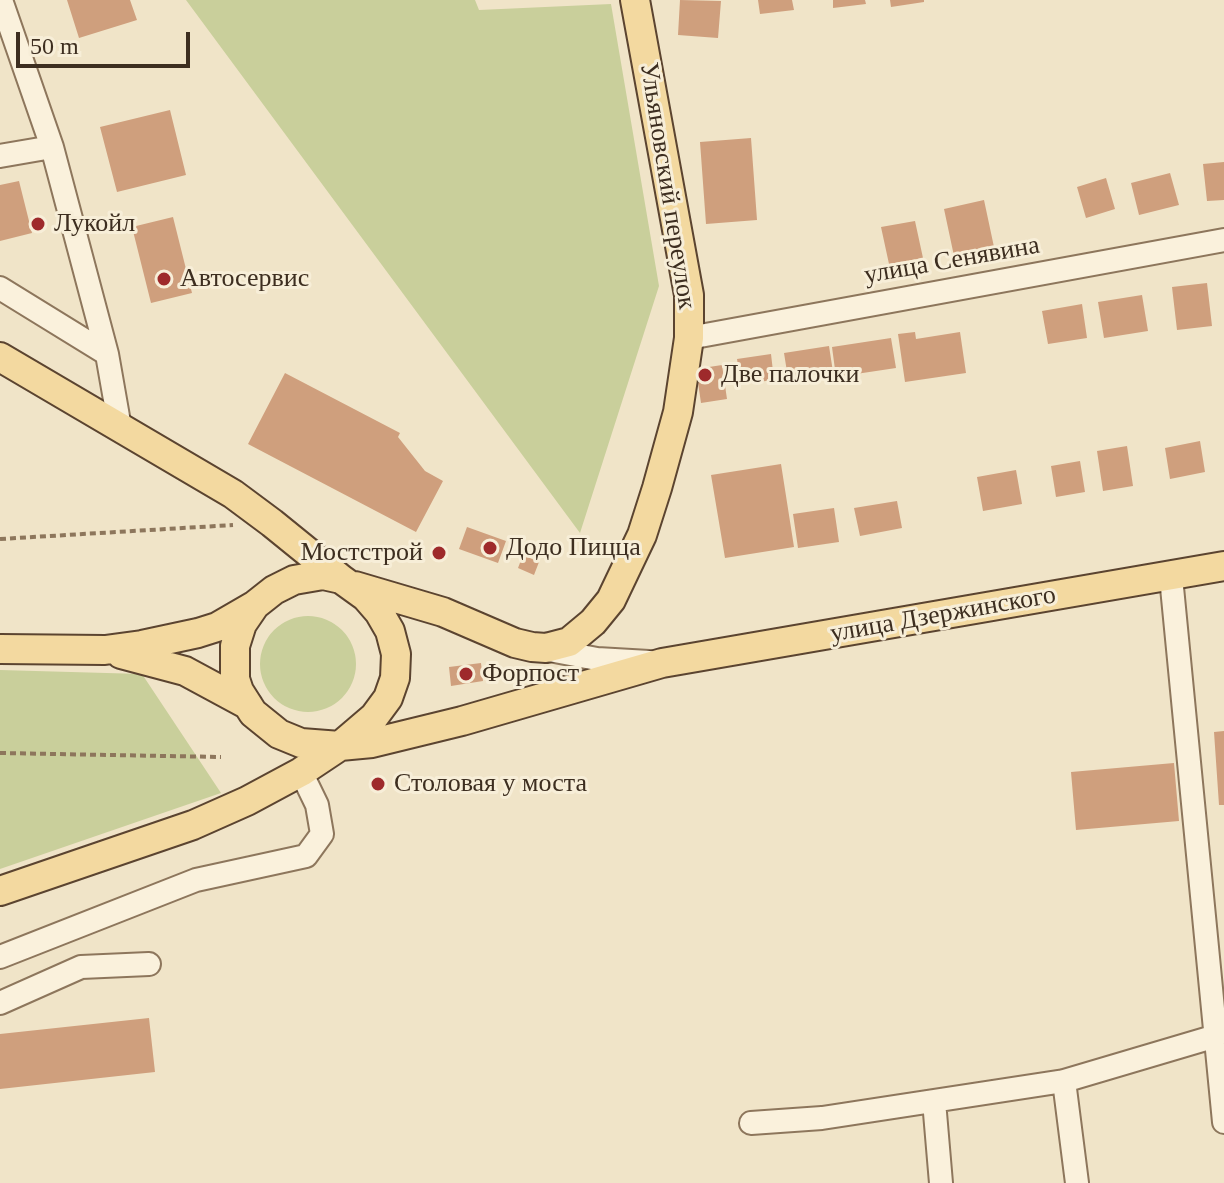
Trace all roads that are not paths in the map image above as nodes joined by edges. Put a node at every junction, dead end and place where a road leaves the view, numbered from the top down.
1 (1, 0) edge
2 (635, 0) edge
3 (52, 147) junction
4 (0, 156) edge
5 (1224, 240) edge
6 (0, 288) edge
7 (689, 338) junction
8 (107, 354) junction
9 (0, 357) edge
10 (120, 428) junction
11 (1224, 566) edge
12 (1171, 577) junction
13 (346, 582) junction
14 (255, 605) junction
15 (532, 647) junction
16 (0, 649) edge
17 (105, 650) junction
18 (662, 663) junction
19 (248, 705) junction
20 (340, 746) junction
21 (301, 772) junction
22 (0, 891) edge
23 (0, 957) edge
24 (149, 964) dead end
25 (0, 1003) edge
26 (1216, 1036) junction
27 (1064, 1081) junction
28 (934, 1101) junction
29 (1224, 1122) edge
30 (751, 1123) dead end
31 (941, 1183) edge
32 (1077, 1183) edge

1 - 3 street
2 - 7 main road, Ульяновский переулок
3 - 4 street
3 - 8 street
5 - 7 street, улица Сенявина
6 - 8 street
7 - 15 main road, Ульяновский переулок
8 - 10 street
9 - 10 main road
10 - 13 main road
11 - 12 main road, улица Дзержинского
12 - 18 main road, улица Дзержинского
12 - 26 street
13 - 14 main road
13 - 15 main road
13 - 20 main road
14 - 17 main road
14 - 19 main road
15 - 18 street
16 - 17 main road
17 - 19 main road
18 - 20 main road, улица Дзержинского
19 - 20 main road
20 - 21 main road
21 - 22 main road
21 - 23 street
24 - 25 street
26 - 27 street
26 - 29 street
27 - 28 street
27 - 32 street
28 - 30 street
28 - 31 street

